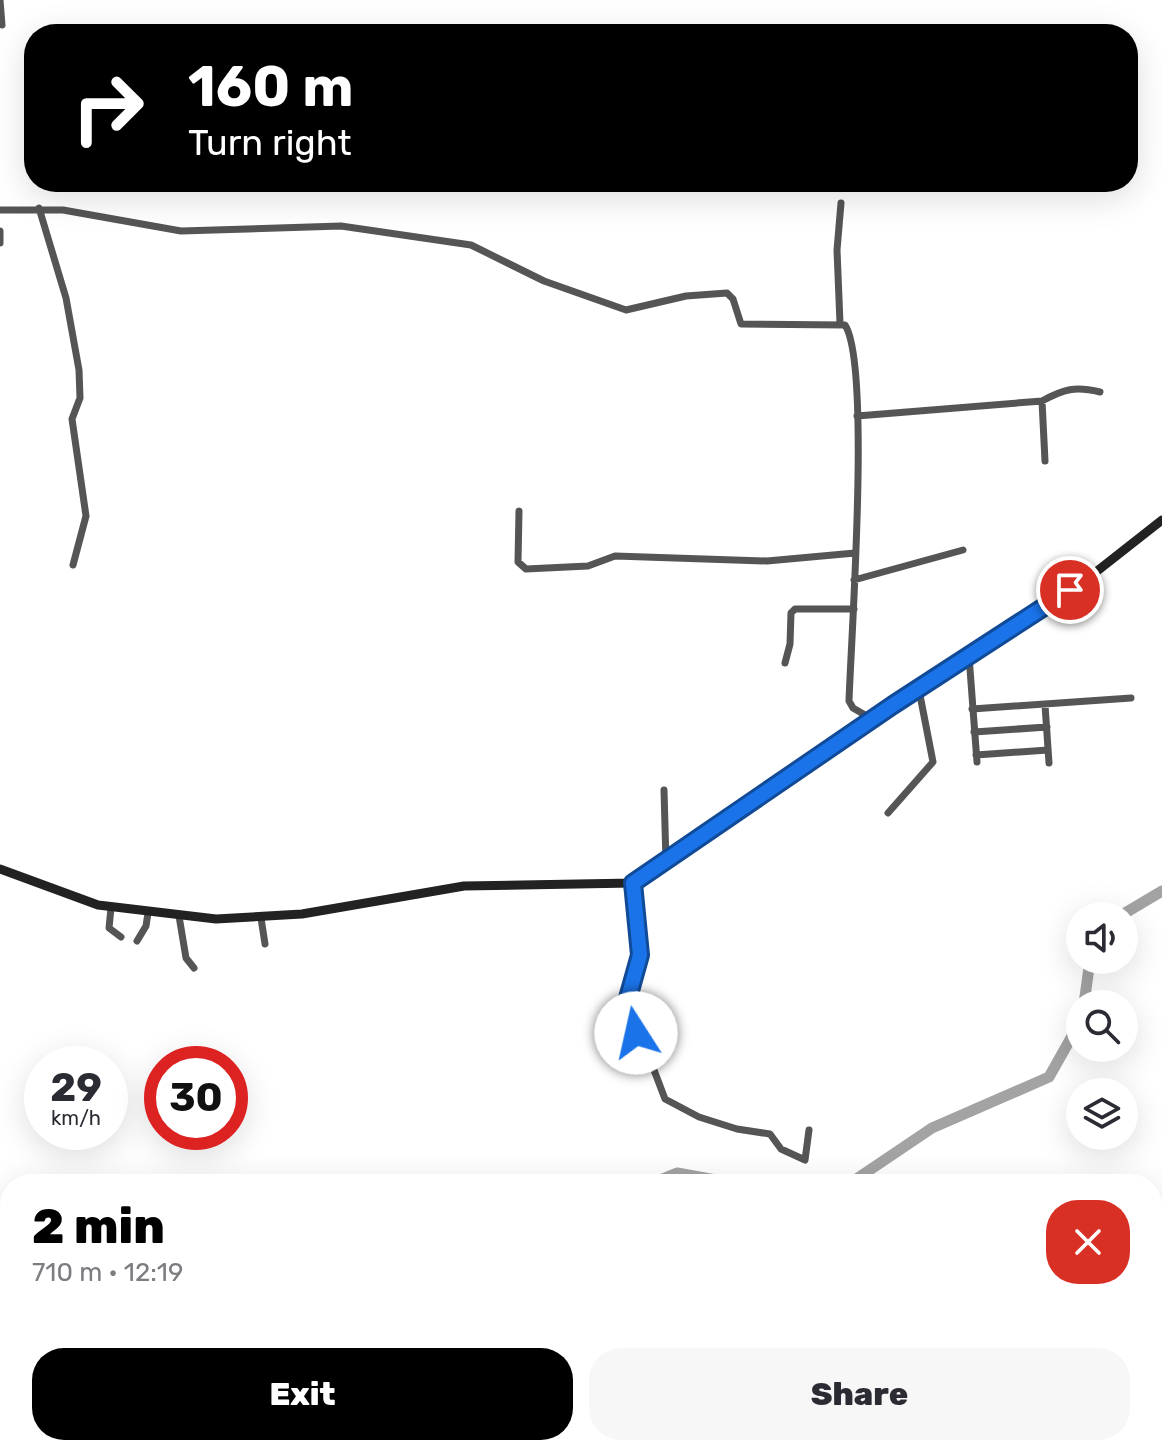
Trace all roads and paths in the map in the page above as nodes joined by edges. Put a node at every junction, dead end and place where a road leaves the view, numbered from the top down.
1 (0, 0) edge
2 (2, 25) dead end
3 (841, 203) dead end
4 (39, 208) junction
5 (0, 210) edge
6 (0, 231) edge
7 (0, 243) edge
8 (840, 323) junction
9 (1100, 392) dead end
10 (1042, 401) junction
11 (857, 416) junction
12 (1045, 461) dead end
13 (519, 511) dead end
14 (1162, 520) edge
15 (963, 550) dead end
16 (855, 553) junction
17 (73, 565) dead end
18 (854, 580) junction
19 (854, 609) junction
20 (969, 656) junction
21 (785, 663) dead end
22 (919, 690) junction
23 (1131, 698) dead end
24 (1045, 705) junction
25 (972, 709) junction
26 (872, 719) junction
27 (1047, 727) junction
28 (974, 732) junction
29 (1048, 750) junction
30 (1049, 763) dead end
31 (664, 790) dead end
32 (888, 813) dead end
33 (666, 863) junction
34 (0, 869) edge
35 (633, 883) junction
36 (111, 908) junction
37 (148, 913) junction
38 (179, 916) junction
39 (261, 918) junction
40 (121, 937) dead end
41 (137, 941) dead end
42 (265, 944) dead end
43 (194, 968) dead end
44 (809, 1130) dead end

1 - 2 street
3 - 8 street
4 - 5 street
4 - 8 street
4 - 17 street
6 - 7 street
8 - 11 street
9 - 10 street
10 - 11 street
10 - 12 street
11 - 16 street
13 - 16 street
14 - 20 street
15 - 18 street
16 - 18 street
18 - 19 street
19 - 21 street
19 - 26 street
20 - 22 street
20 - 25 street
22 - 26 street
22 - 32 street
23 - 24 street
24 - 25 street
24 - 27 street
25 - 28 street
26 - 33 street
27 - 28 street
27 - 29 street
28 - 29 street
29 - 30 street
31 - 33 street
33 - 35 street
34 - 36 street
35 - 39 street
35 - 44 street
36 - 37 street
36 - 40 street
37 - 38 street
37 - 41 street
38 - 39 street
38 - 43 street
39 - 42 street

